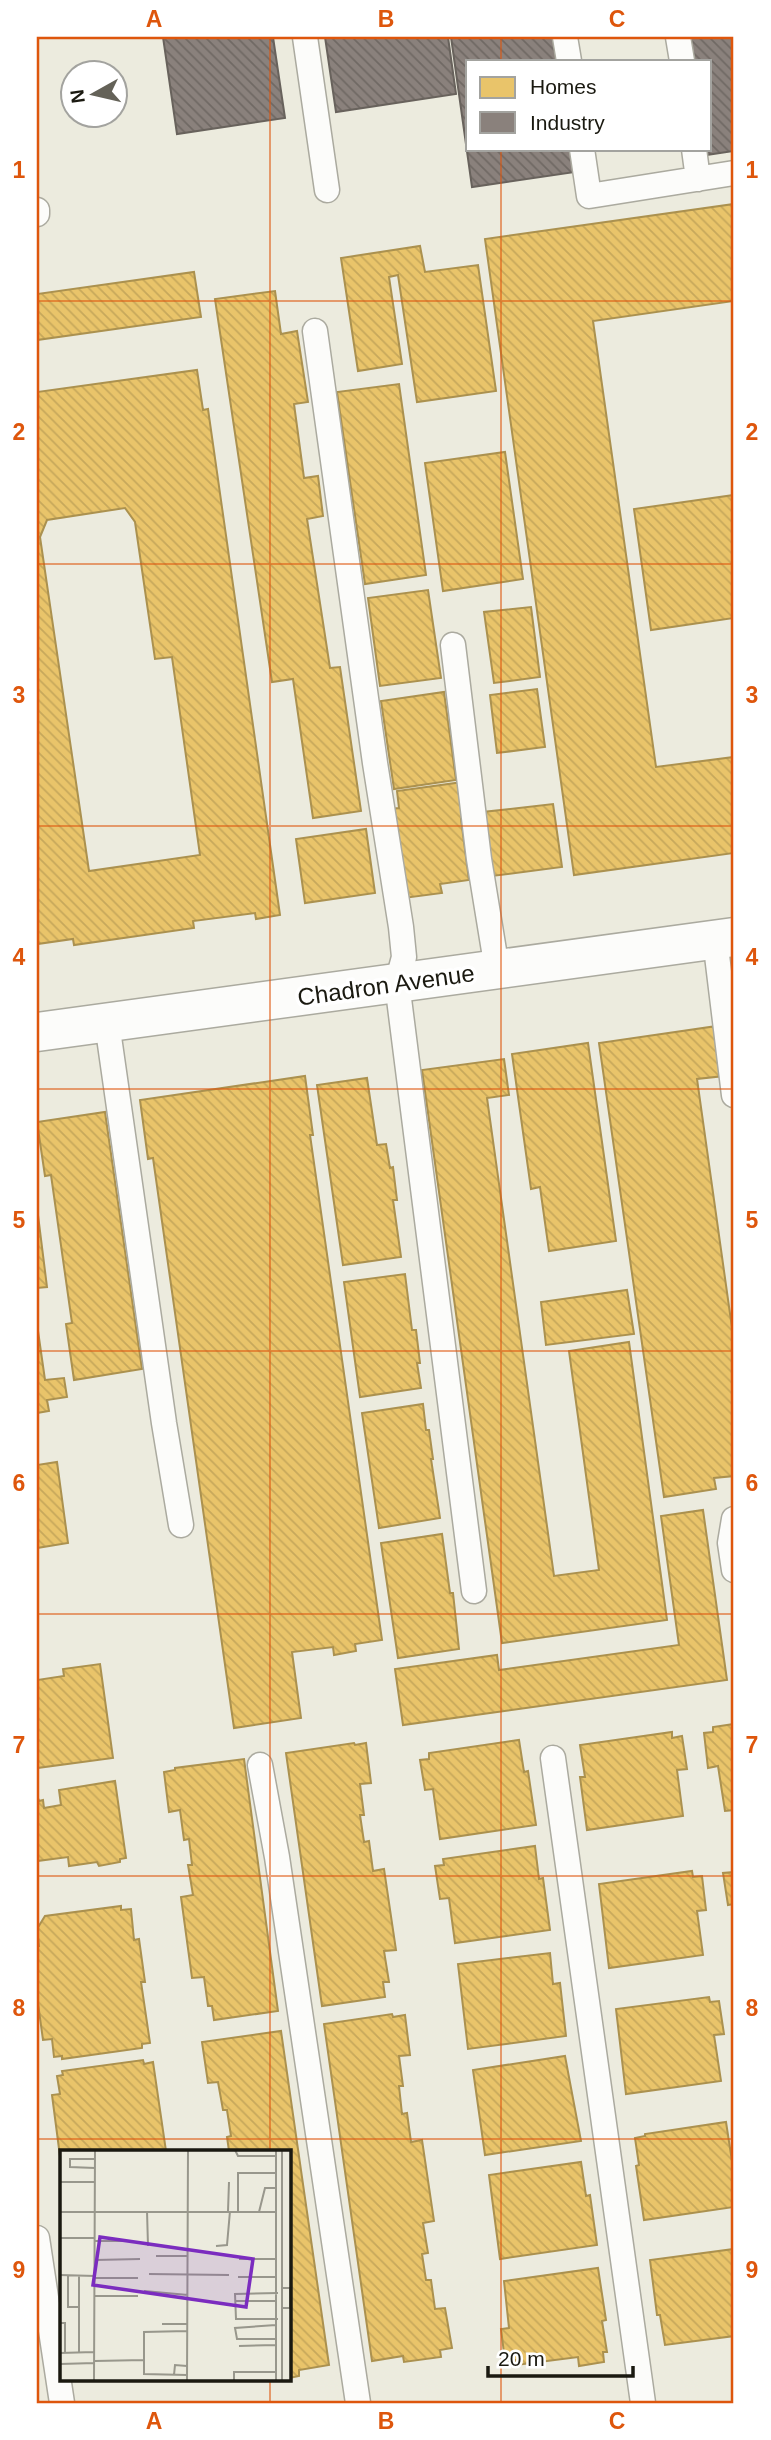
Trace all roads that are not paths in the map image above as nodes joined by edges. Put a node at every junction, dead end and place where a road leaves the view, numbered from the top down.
1 (305, 37) edge
2 (565, 37) edge
3 (678, 37) edge
4 (569, 60) edge
5 (682, 60) edge
6 (582, 150) edge
7 (694, 150) edge
8 (734, 173) edge
9 (698, 179) junction
10 (327, 190) dead end
11 (315, 331) dead end
12 (453, 645) dead end
13 (725, 938) edge
14 (496, 969) junction
15 (397, 983) junction
16 (107, 1023) junction
17 (37, 1032) edge
18 (734, 1095) edge
19 (734, 1519) edge
20 (181, 1525) dead end
21 (734, 1570) edge
22 (474, 1591) dead end
23 (553, 1758) dead end
24 (260, 1765) dead end
25 (37, 2238) edge
26 (62, 2403) edge
27 (358, 2403) edge
28 (642, 2403) edge

1 - 10 lane
2 - 4 lane
3 - 5 lane
6 - 9 lane
7 - 9 lane
8 - 9 lane
11 - 15 lane
12 - 14 lane
13 - 14 street, Chadron Avenue
13 - 18 lane
14 - 15 street, Chadron Avenue
15 - 16 street, Chadron Avenue
15 - 22 lane
16 - 17 street, Chadron Avenue
16 - 20 lane
19 - 21 lane
23 - 28 lane
24 - 27 lane
25 - 26 lane

